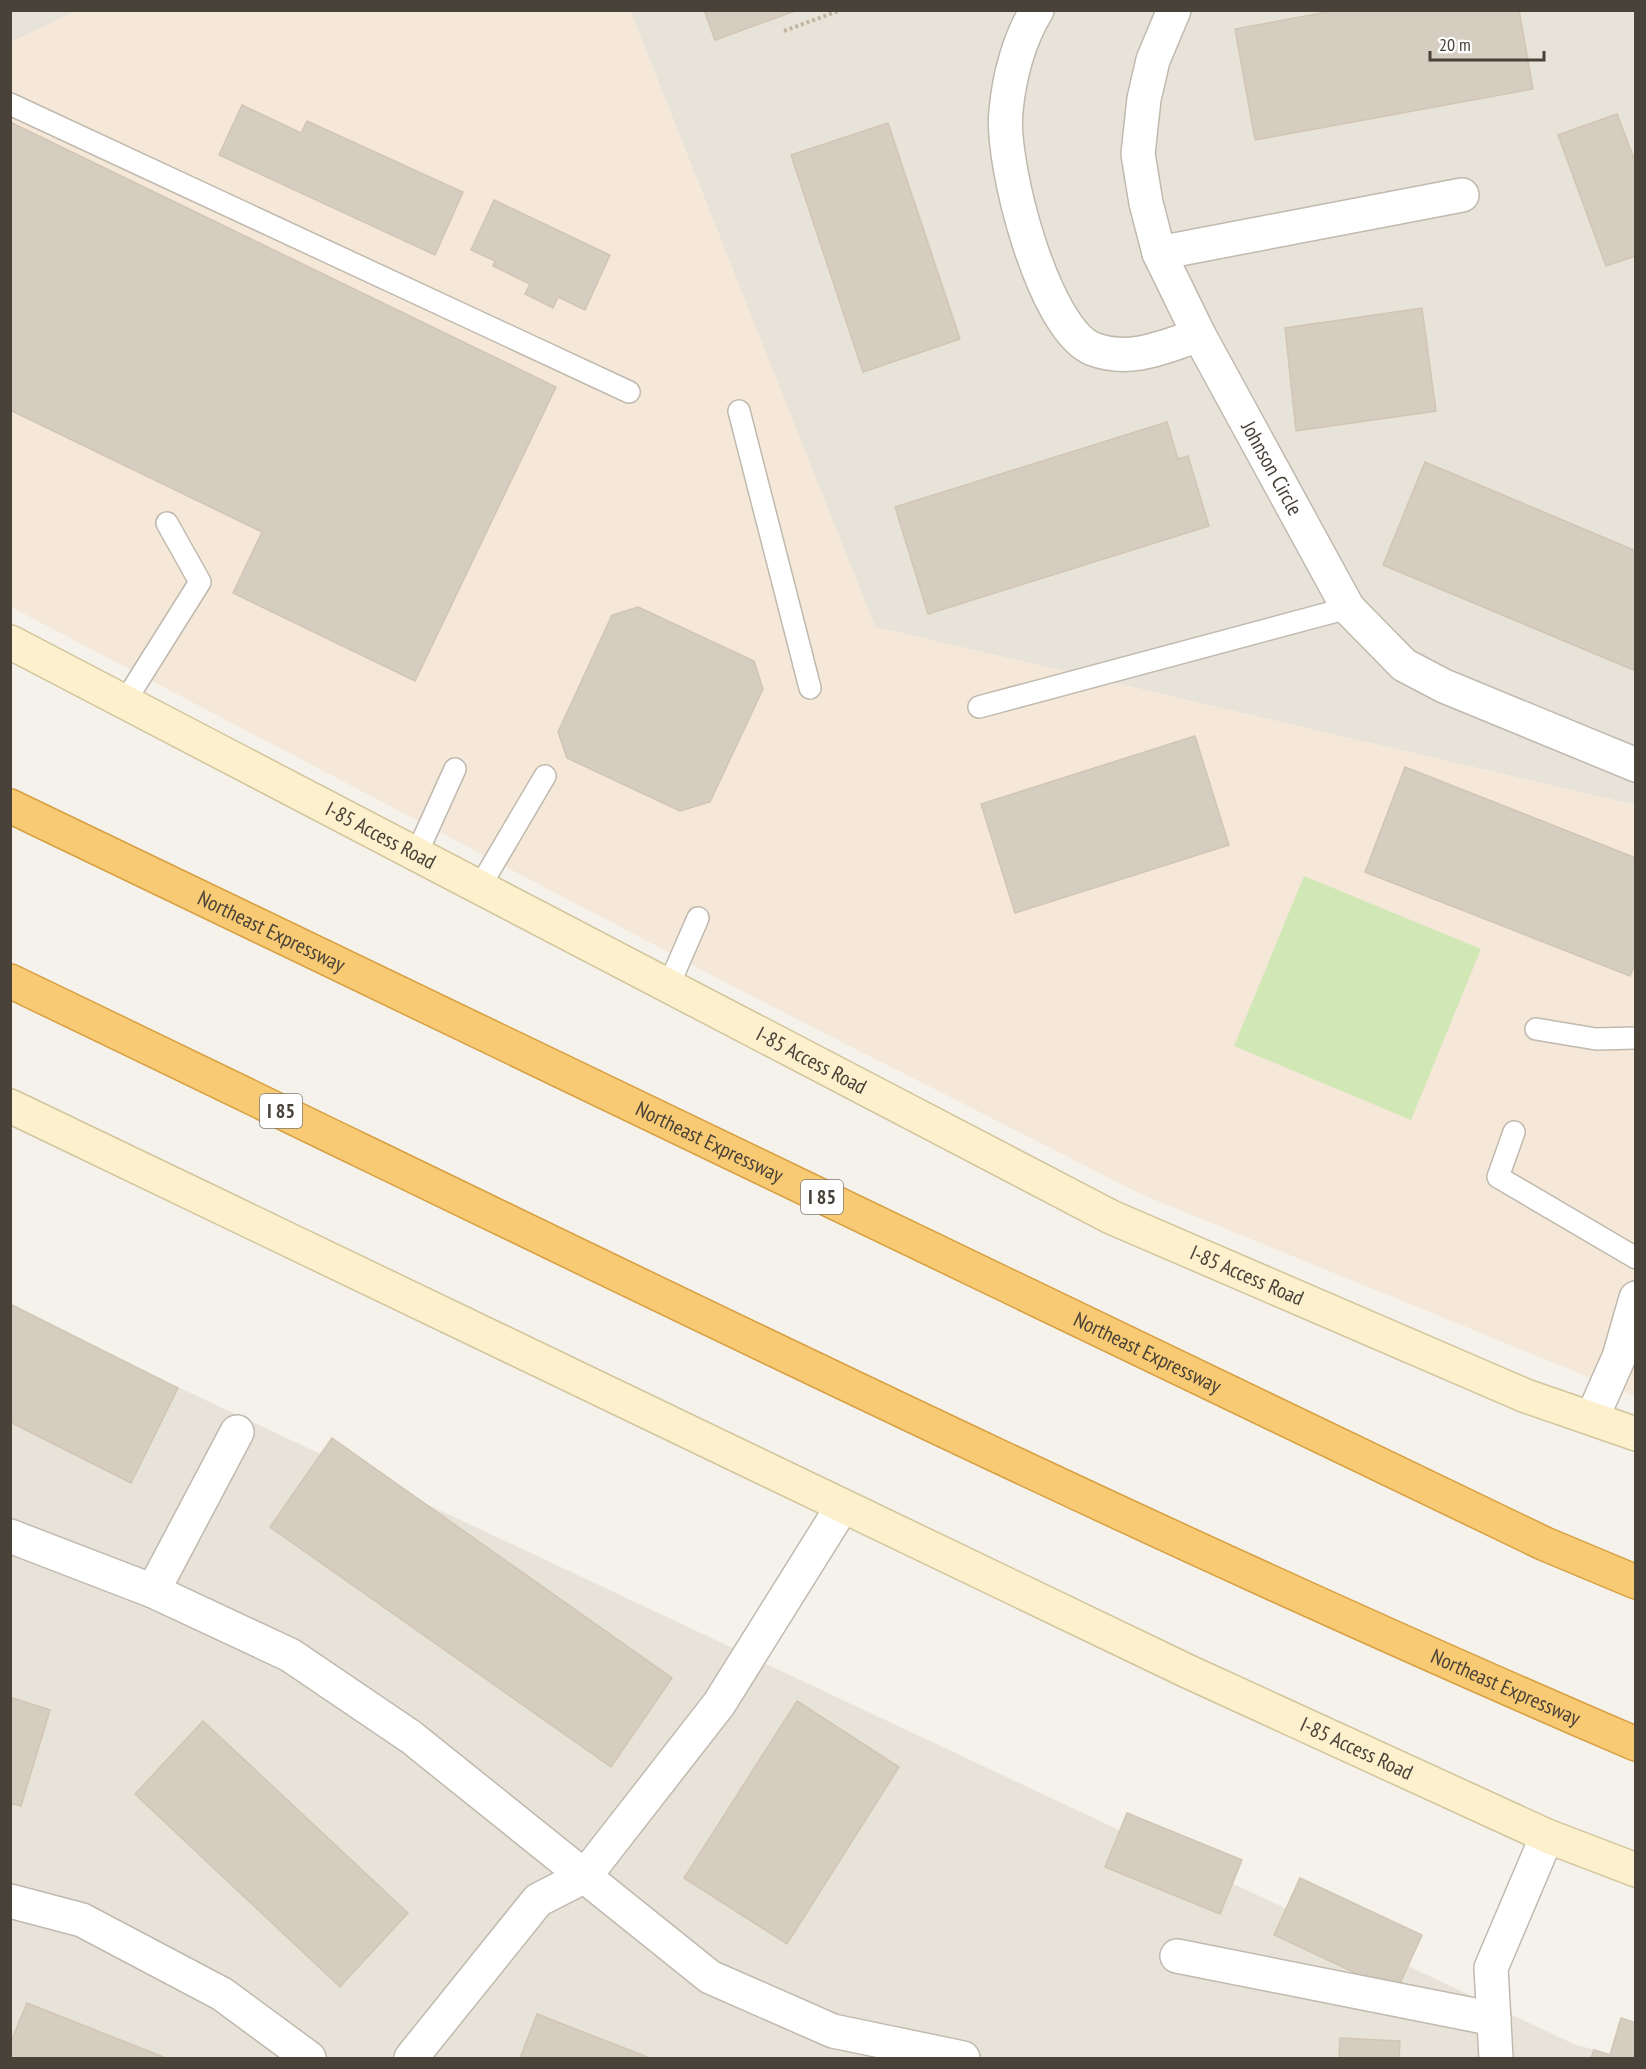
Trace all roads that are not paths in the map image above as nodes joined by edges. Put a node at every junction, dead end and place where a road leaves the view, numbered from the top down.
1 (1036, 10) edge
2 (1174, 10) edge
3 (10, 104) edge
4 (1462, 195) dead end
5 (1159, 253) junction
6 (1199, 335) junction
7 (629, 392) dead end
8 (739, 411) dead end
9 (167, 523) dead end
10 (1348, 608) junction
11 (10, 642) edge
12 (810, 688) dead end
13 (124, 703) junction
14 (979, 707) dead end
15 (1635, 765) edge
16 (455, 769) dead end
17 (546, 776) dead end
18 (10, 806) edge
19 (416, 855) junction
20 (479, 888) junction
21 (698, 918) dead end
22 (10, 981) edge
23 (668, 987) junction
24 (1536, 1029) dead end
25 (1635, 1038) edge
26 (10, 1106) edge
27 (1514, 1132) dead end
28 (1635, 1258) edge
29 (1635, 1298) edge
30 (1592, 1419) junction
31 (237, 1432) dead end
32 (1635, 1434) edge
33 (842, 1507) junction
34 (10, 1536) edge
35 (1635, 1582) edge
36 (153, 1591) junction
37 (1635, 1744) edge
38 (1547, 1836) junction
39 (1635, 1870) edge
40 (585, 1876) junction
41 (10, 1901) edge
42 (1177, 1956) dead end
43 (1494, 2019) junction
44 (309, 2058) edge
45 (411, 2058) edge
46 (963, 2058) edge
47 (1496, 2058) edge

1 - 6 street
2 - 5 street, Johnson Circle
3 - 7 lane
4 - 5 street
5 - 6 street, Johnson Circle
6 - 10 street, Johnson Circle
8 - 12 lane
9 - 13 lane
10 - 14 lane
10 - 15 street, Johnson Circle
11 - 13 main road, I-85 Access Road
13 - 19 main road, I-85 Access Road
16 - 19 lane
17 - 20 lane
18 - 35 highway, Northeast Expressway / I 85
19 - 20 main road, I-85 Access Road
20 - 23 main road, I-85 Access Road
21 - 23 lane
22 - 37 highway, Northeast Expressway / I 85
23 - 30 main road, I-85 Access Road
24 - 25 lane
26 - 33 main road, I-85 Access Road
27 - 28 lane
29 - 30 street
30 - 32 main road, I-85 Access Road
31 - 36 street
33 - 38 main road, I-85 Access Road
33 - 40 street
34 - 36 street
36 - 40 street
38 - 39 main road, I-85 Access Road
38 - 43 street
40 - 45 street
40 - 46 street
41 - 44 street
42 - 43 street
43 - 47 street

